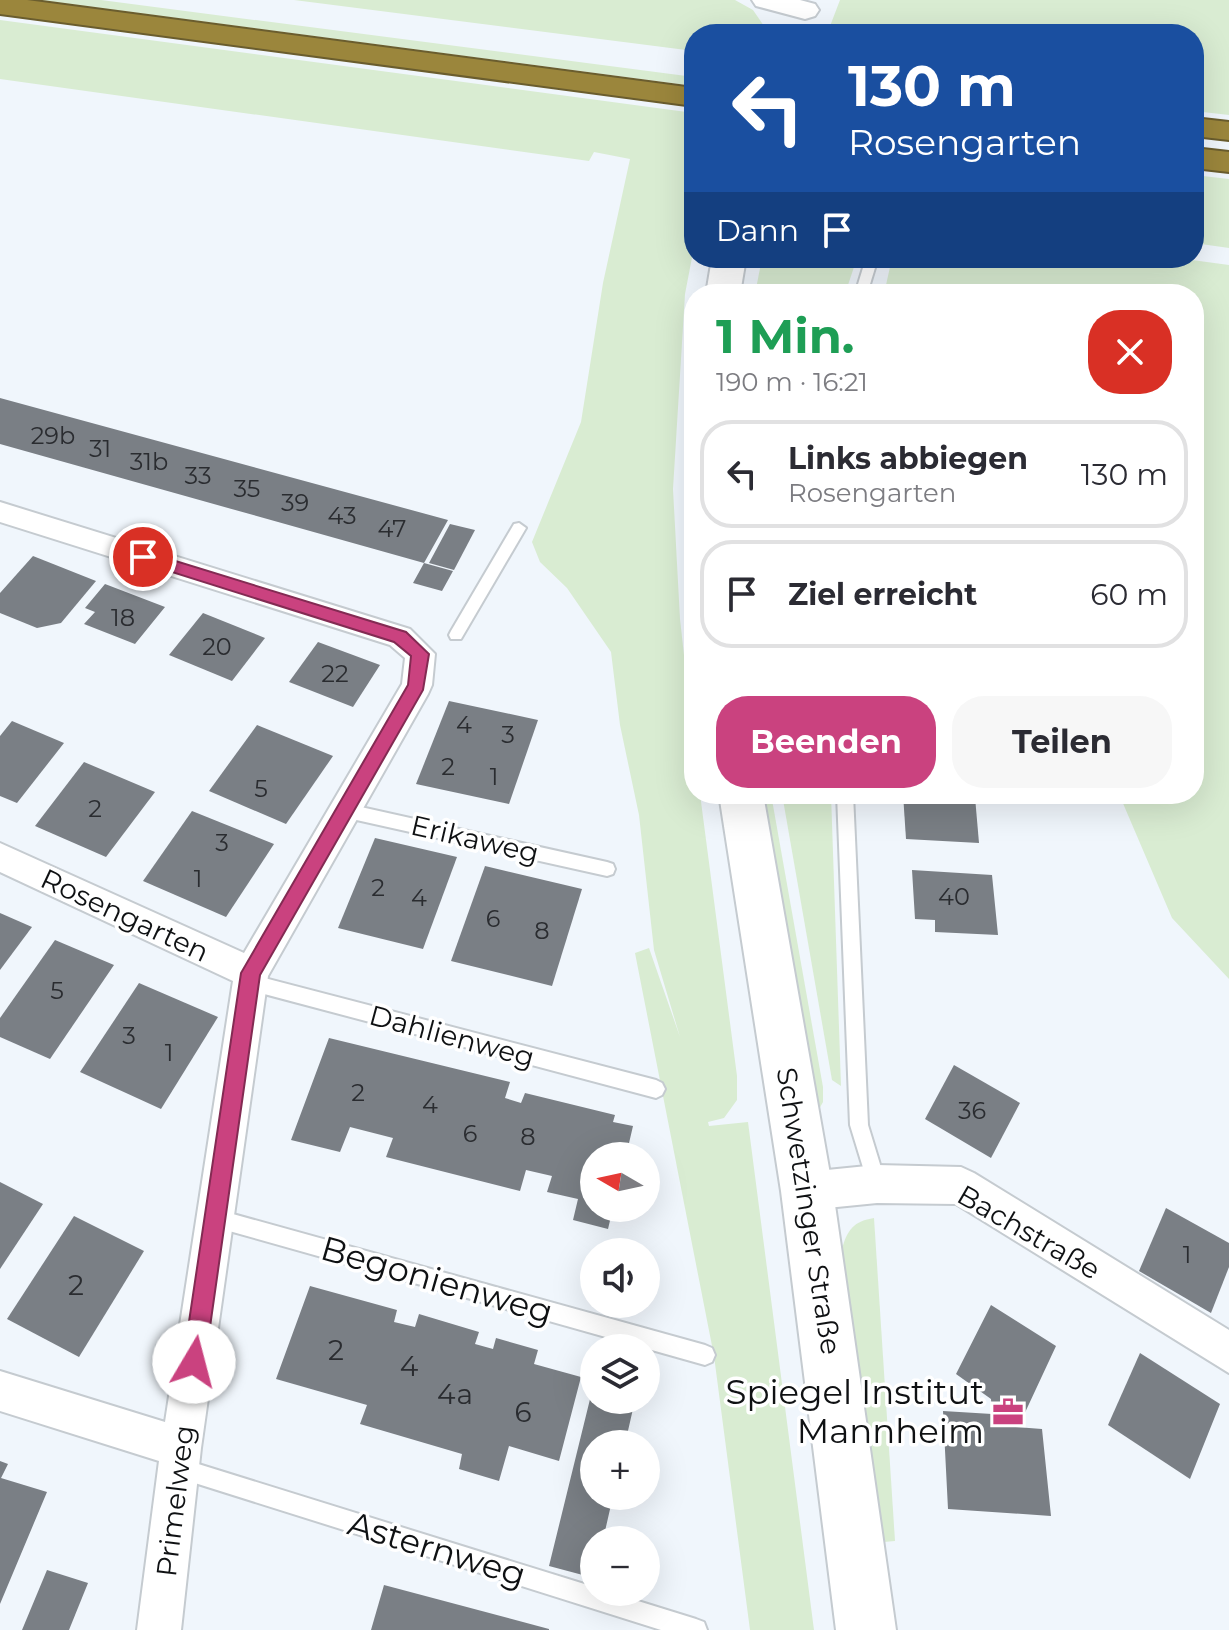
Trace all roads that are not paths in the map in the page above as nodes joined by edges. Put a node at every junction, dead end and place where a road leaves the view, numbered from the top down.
1 (766, 0) edge
2 (0, 5) edge
3 (803, 15) edge
4 (684, 96) edge
5 (1204, 128) edge
6 (1229, 131) edge
7 (1204, 159) edge
8 (1229, 162) edge
9 (0, 512) edge
10 (519, 528) dead end
11 (456, 635) dead end
12 (743, 804) edge
13 (845, 804) edge
14 (343, 810) junction
15 (0, 857) edge
16 (607, 869) dead end
17 (250, 978) junction
18 (656, 1089) dead end
19 (877, 1184) junction
20 (807, 1191) junction
21 (215, 1218) junction
22 (1229, 1353) edge
23 (705, 1355) dead end
24 (0, 1391) edge
25 (180, 1458) junction
26 (159, 1630) edge
27 (696, 1630) edge
28 (866, 1630) edge

1 - 3 main road
2 - 4 highway
5 - 6 highway
7 - 8 highway
9 - 14 street, Primelweg
10 - 11 lane
12 - 20 main road, Schwetzinger Straße
13 - 19 lane
14 - 16 lane, Erikaweg
14 - 17 street, Primelweg
15 - 17 street, Rosengarten
17 - 18 lane, Dahlienweg
17 - 21 street, Primelweg
19 - 20 street, Bachstraße
19 - 22 street, Bachstraße
20 - 28 main road, Schwetzinger Straße
21 - 23 lane, Begonienweg
21 - 25 street, Primelweg
24 - 25 street
25 - 26 street, Primelweg
25 - 27 lane, Asternweg

